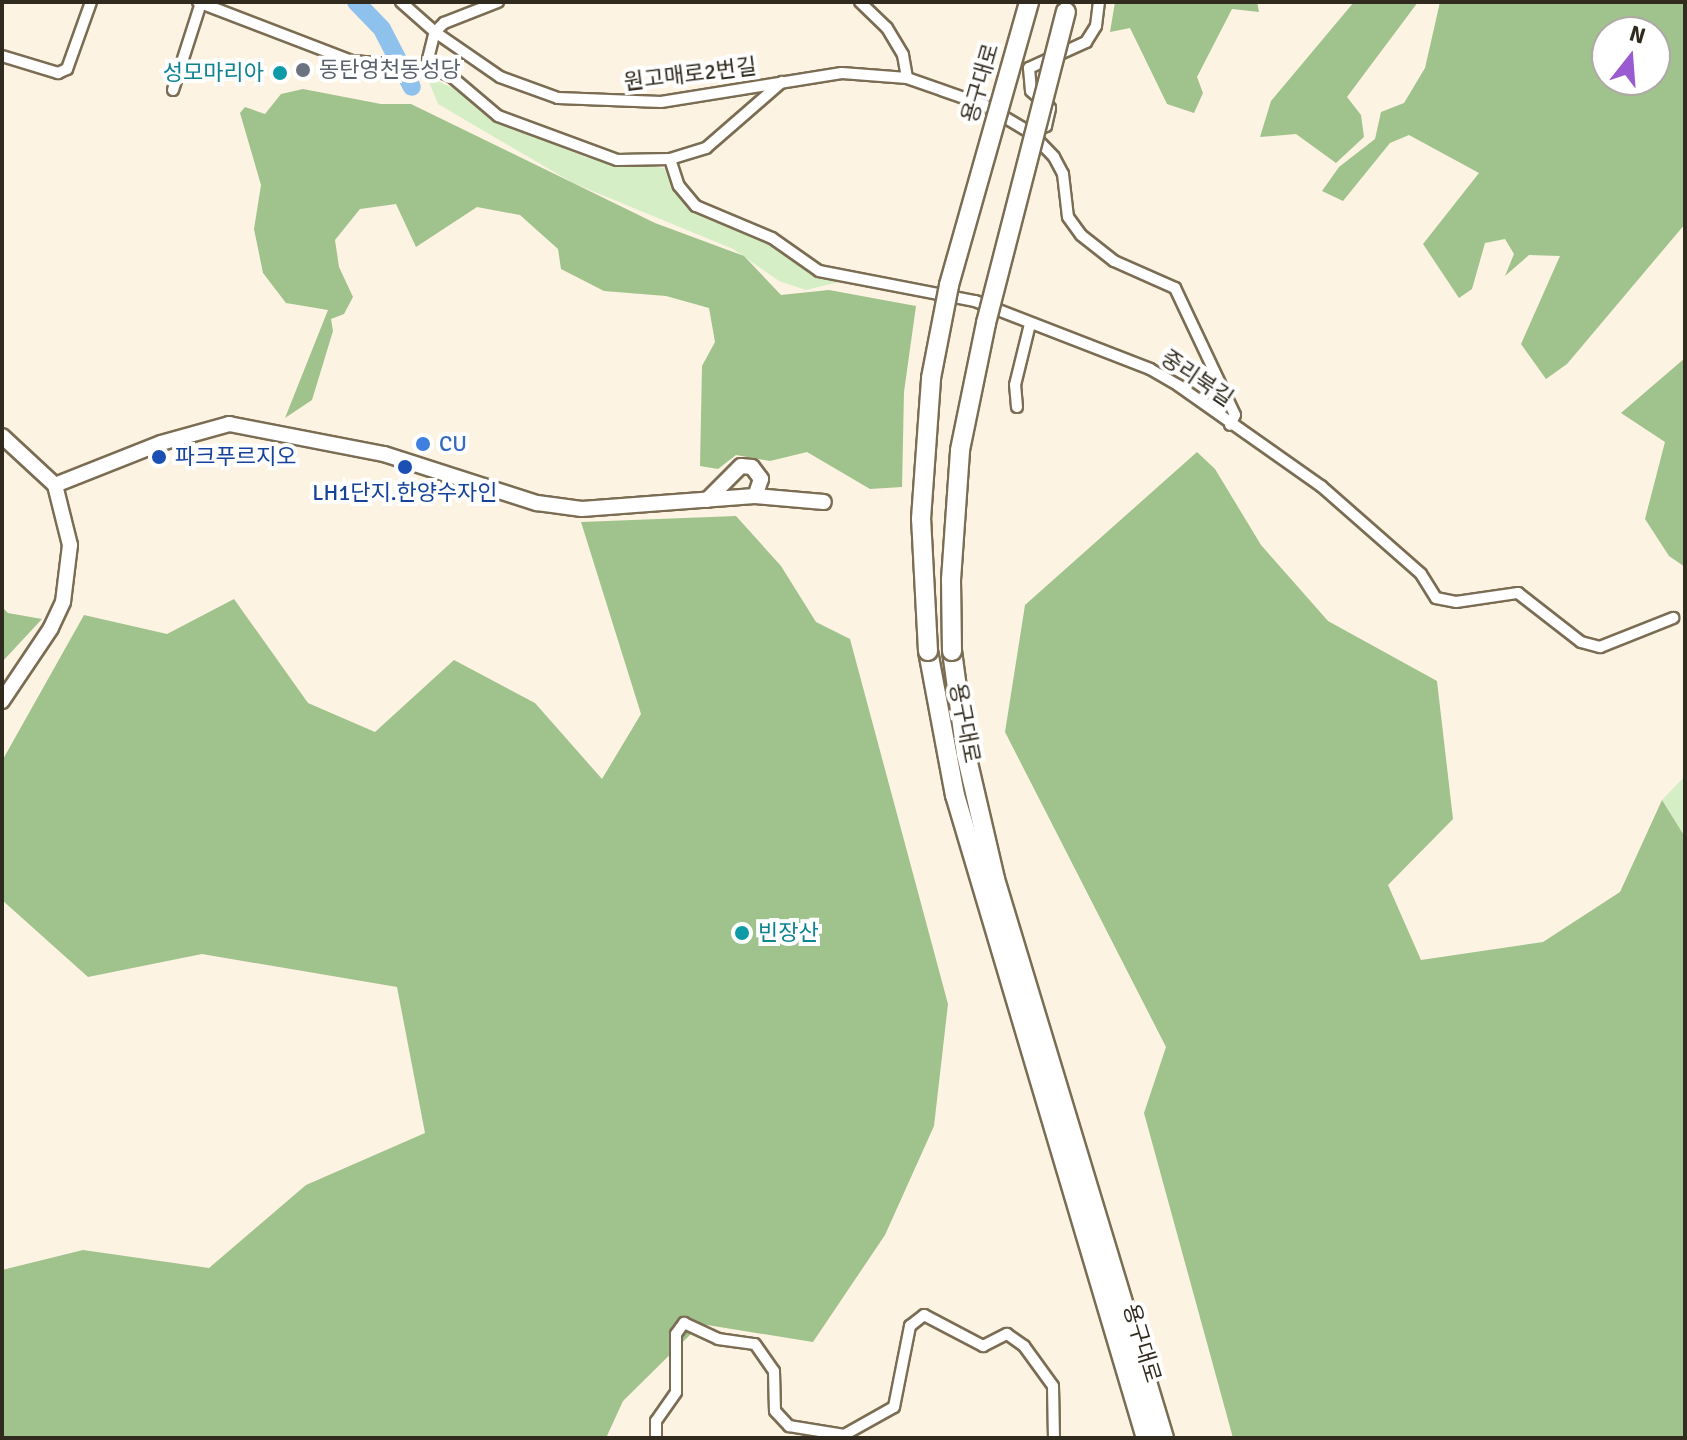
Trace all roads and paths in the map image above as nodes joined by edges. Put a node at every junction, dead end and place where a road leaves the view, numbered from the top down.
1 (91, 2) edge
2 (498, 2) edge
3 (860, 2) edge
4 (1029, 2) edge
5 (1099, 2) edge
6 (200, 3) edge
7 (406, 5) edge
8 (1068, 7) edge
9 (435, 32) junction
10 (2, 56) edge
11 (423, 67) junction
12 (907, 78) junction
13 (782, 81) junction
14 (173, 90) dead end
15 (1031, 133) junction
16 (670, 159) junction
17 (1030, 324) junction
18 (1017, 407) dead end
19 (1230, 425) junction
20 (2, 436) edge
21 (55, 485) junction
22 (755, 496) junction
23 (707, 500) junction
24 (824, 502) dead end
25 (1673, 618) dead end
26 (2, 701) edge
27 (656, 1438) edge
28 (1054, 1438) edge
29 (1146, 1438) edge
30 (1164, 1438) edge

1 - 10 street
2 - 9 street
3 - 12 street
4 - 29 highway, 용구대로, bridge
5 - 15 street
6 - 11 street
6 - 14 street
7 - 9 street, 원고매로2번길
8 - 30 highway, 용구대로, bridge
9 - 11 street
9 - 13 street, 원고매로2번길
11 - 16 street
12 - 13 street, 원고매로2번길
12 - 15 street, 원고매로2번길
13 - 16 street
15 - 19 street
16 - 17 street, 중리북길
17 - 18 street
17 - 19 street, 중리북길
19 - 25 street, 중리북길
20 - 21 street
21 - 23 street
21 - 26 street
22 - 23 street
22 - 23 street
22 - 24 street
27 - 28 street

